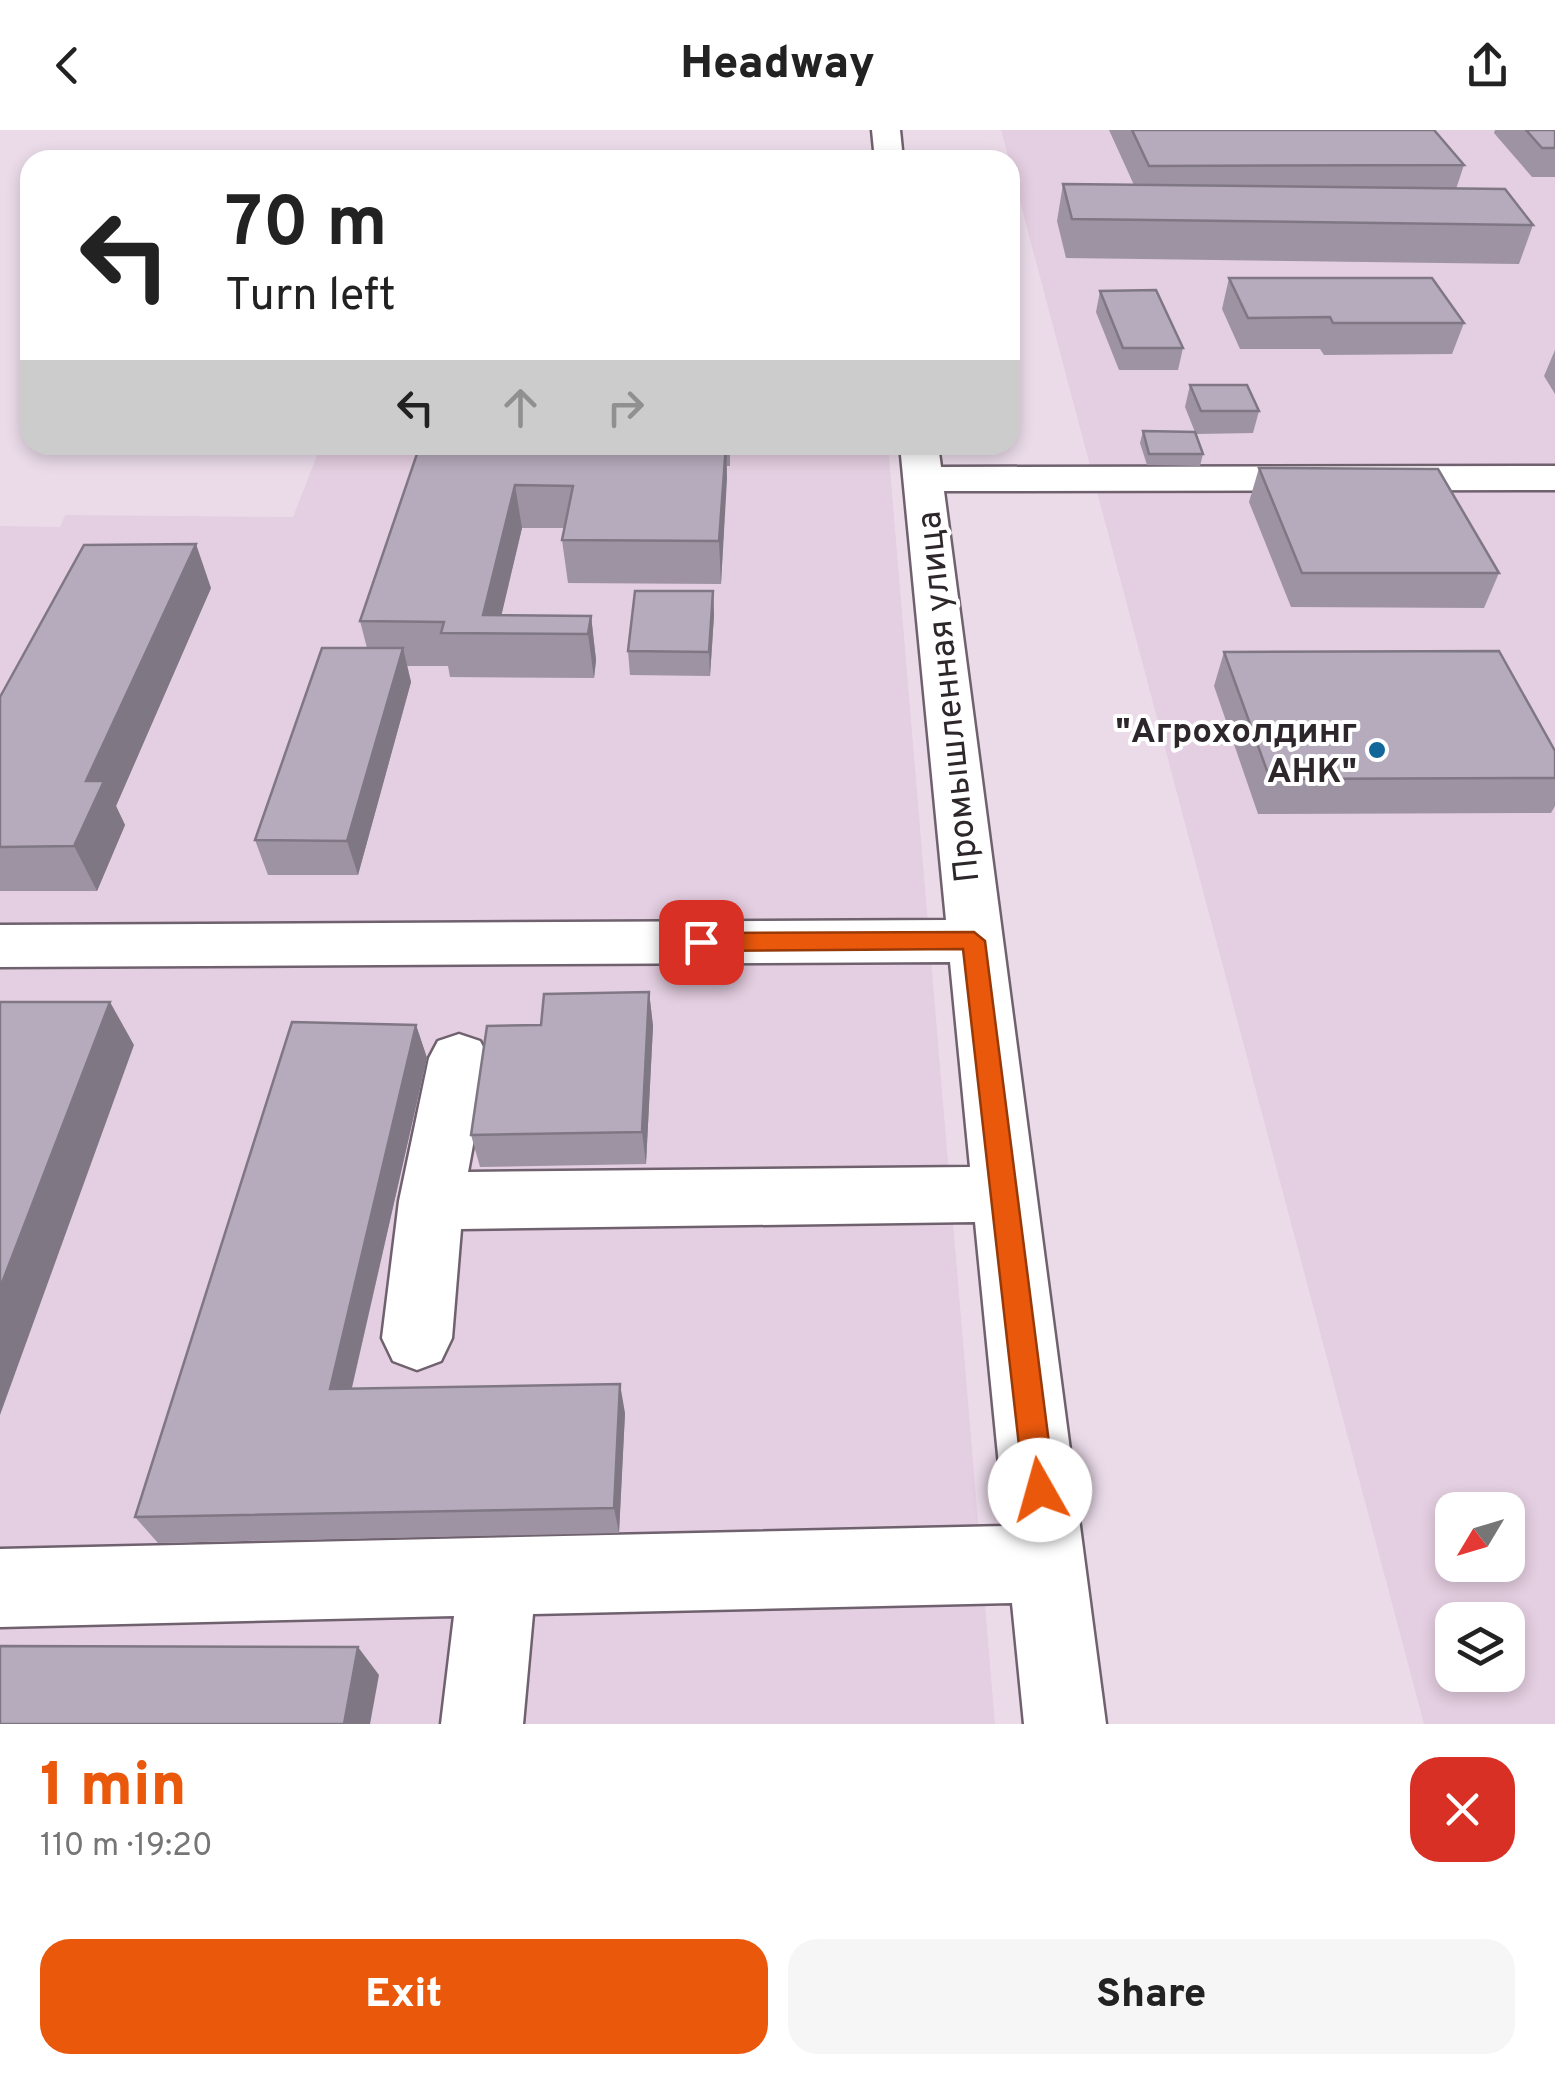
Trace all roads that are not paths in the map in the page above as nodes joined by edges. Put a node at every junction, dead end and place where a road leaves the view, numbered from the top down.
1 (922, 462) edge
2 (1555, 478) edge
3 (974, 941) junction
4 (0, 946) edge
5 (459, 1058) dead end
6 (1004, 1194) junction
7 (431, 1201) junction
8 (417, 1338) dead end
9 (1048, 1564) junction
10 (497, 1576) junction
11 (0, 1588) edge
12 (482, 1724) edge
13 (1065, 1724) edge

1 - 2 street
1 - 3 street, Промышленная улица
3 - 4 street
3 - 6 street, Промышленная улица
5 - 7 street
6 - 7 street
6 - 9 street, Промышленная улица
7 - 8 street
9 - 10 street
9 - 13 street, Промышленная улица
10 - 11 street
10 - 12 street

